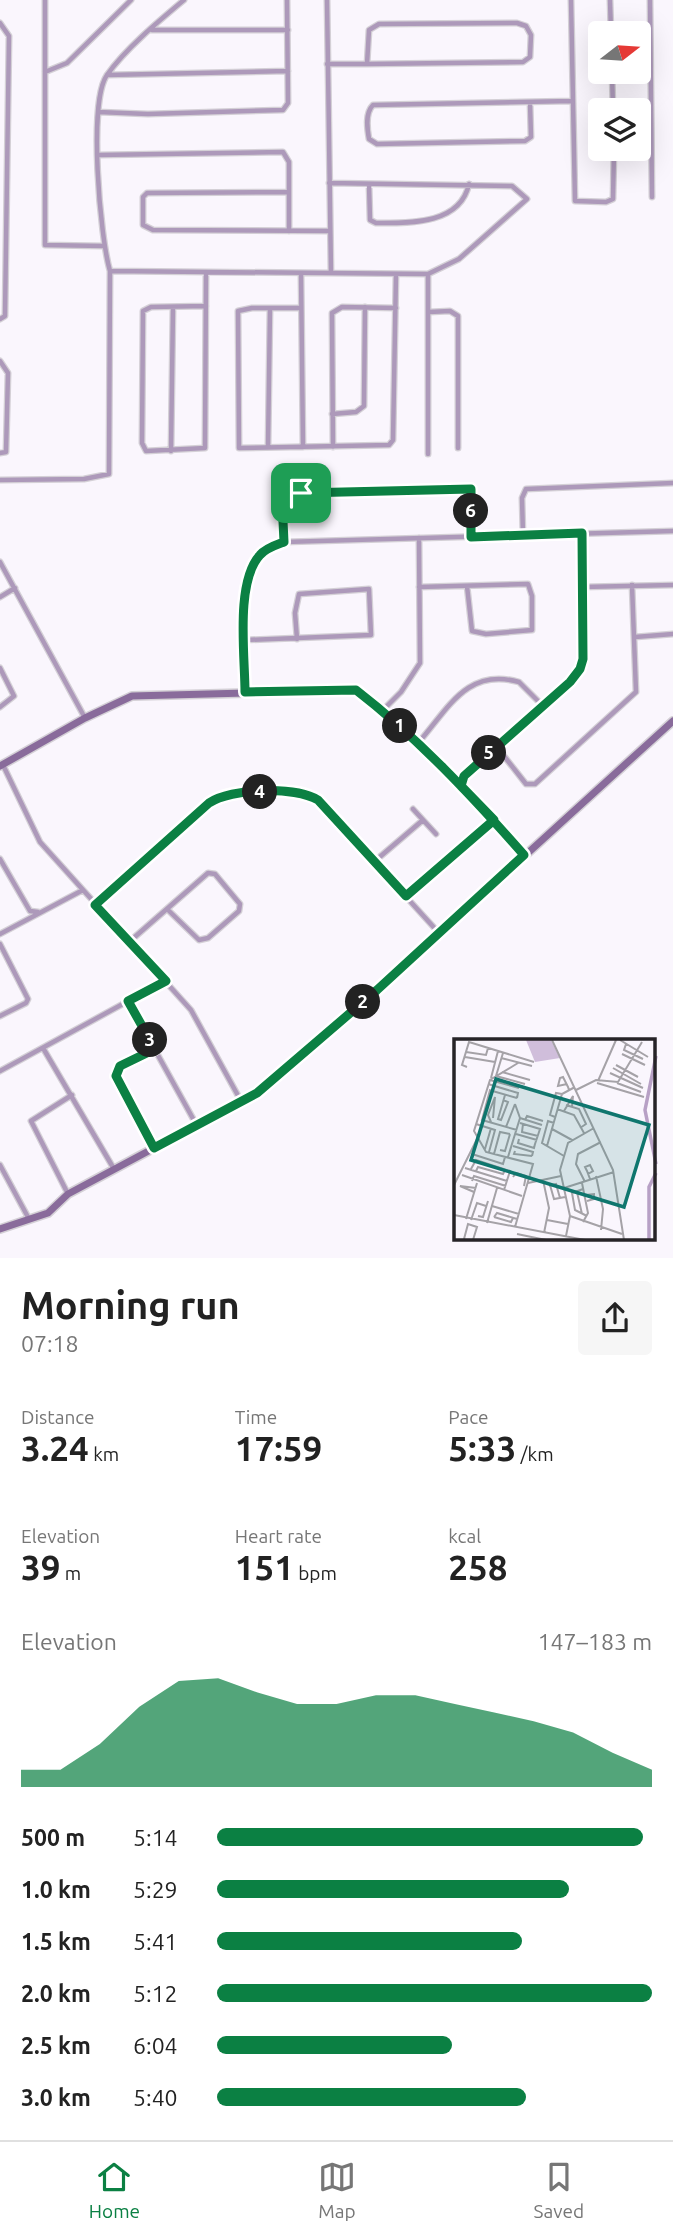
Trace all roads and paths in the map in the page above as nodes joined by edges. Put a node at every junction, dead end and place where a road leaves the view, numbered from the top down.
1 (45, 0) edge
2 (131, 0) edge
3 (184, 0) edge
4 (287, 0) edge
5 (327, 0) edge
6 (571, 0) edge
7 (610, 0) edge
8 (650, 0) edge
9 (611, 21) edge
10 (0, 23) edge
11 (151, 30) junction
12 (288, 30) junction
13 (327, 64) junction
14 (367, 64) junction
15 (288, 71) junction
16 (45, 72) junction
17 (106, 75) junction
18 (572, 101) junction
19 (530, 102) junction
20 (98, 112) junction
21 (98, 155) junction
22 (614, 161) edge
23 (329, 183) junction
24 (369, 184) junction
25 (469, 184) junction
26 (288, 192) junction
27 (652, 197) dead end
28 (289, 231) junction
29 (330, 231) junction
30 (104, 246) junction
31 (110, 271) junction
32 (206, 273) junction
33 (301, 273) junction
34 (331, 274) junction
35 (396, 274) junction
36 (428, 274) junction
37 (3, 278) edge
38 (206, 306) junction
39 (173, 307) junction
40 (365, 307) junction
41 (270, 308) junction
42 (300, 308) junction
43 (396, 308) junction
44 (429, 312) junction
45 (0, 319) edge
46 (0, 361) edge
47 (332, 414) junction
48 (268, 447) junction
49 (303, 447) junction
50 (333, 447) junction
51 (458, 448) dead end
52 (171, 451) junction
53 (0, 453) edge
54 (428, 454) dead end
55 (0, 480) edge
56 (673, 483) edge
57 (673, 531) edge
58 (582, 533) junction
59 (523, 535) junction
60 (471, 537) junction
61 (419, 538) junction
62 (284, 542) junction
63 (0, 562) edge
64 (673, 584) edge
65 (632, 585) junction
66 (467, 586) junction
67 (419, 587) junction
68 (582, 587) junction
69 (15, 588) junction
70 (0, 597) edge
71 (673, 634) edge
72 (635, 637) junction
73 (297, 639) junction
74 (245, 640) junction
75 (0, 668) edge
76 (245, 692) junction
77 (542, 705) junction
78 (0, 707) edge
79 (383, 711) junction
80 (85, 718) junction
81 (673, 721) edge
82 (419, 743) junction
83 (496, 746) junction
84 (1, 766) edge
85 (461, 786) junction
86 (413, 809) dead end
87 (423, 820) junction
88 (494, 820) junction
89 (436, 834) dead end
90 (524, 855) junction
91 (0, 859) edge
92 (375, 862) junction
93 (7, 873) junction
94 (0, 877) edge
95 (83, 890) junction
96 (406, 896) junction
97 (95, 905) junction
98 (167, 909) junction
99 (39, 912) junction
100 (439, 933) junction
101 (0, 934) edge
102 (129, 942) junction
103 (0, 944) edge
104 (166, 981) junction
105 (128, 1001) junction
106 (0, 1016) edge
107 (43, 1048) junction
108 (155, 1049) junction
109 (0, 1071) edge
110 (72, 1095) junction
111 (241, 1102) junction
112 (196, 1124) junction
113 (154, 1148) junction
114 (0, 1165) edge
115 (114, 1169) junction
116 (68, 1194) junction
117 (29, 1220) junction
118 (0, 1229) edge

1 - 16 street
2 - 16 street
3 - 11 street
4 - 12 street
5 - 13 street
6 - 18 street
7 - 9 street
8 - 27 street
10 - 37 street
11 - 12 street
11 - 17 street
12 - 15 street
13 - 14 street
13 - 23 street
14 - 14 street
15 - 17 street
15 - 20 street
16 - 30 street
17 - 20 street
18 - 19 street
18 - 22 street
19 - 19 street
20 - 21 street
21 - 26 street
21 - 30 street
23 - 24 street
23 - 29 street
24 - 25 street
24 - 25 street
25 - 36 street
26 - 28 street
26 - 28 street
28 - 29 street
29 - 34 street
30 - 31 street
31 - 32 street
31 - 55 street
32 - 33 street
32 - 38 street
33 - 34 street
33 - 42 street
34 - 35 street
35 - 36 street
35 - 43 street
36 - 44 street
37 - 45 street
38 - 39 street
38 - 52 street
39 - 52 street
39 - 52 street
40 - 43 street
40 - 47 street
40 - 47 street
41 - 42 street
41 - 48 street
41 - 48 street
42 - 49 street
43 - 50 street
44 - 51 street
44 - 54 street
46 - 53 street
47 - 50 street
48 - 49 street
49 - 50 street
56 - 59 street
57 - 58 street
58 - 59 street
58 - 68 street
59 - 60 street
60 - 61 street
60 - 62 street
61 - 62 street
61 - 67 street
62 - 74 street
63 - 69 street
64 - 65 street
65 - 68 street
65 - 72 street
66 - 66 street
66 - 67 street
67 - 79 street
68 - 77 street
69 - 70 street
69 - 80 street
71 - 72 street
72 - 83 street
73 - 73 street
73 - 74 street
74 - 76 street
75 - 78 street
76 - 79 street
76 - 80 street
77 - 82 street
77 - 83 street
79 - 82 street
80 - 84 street
81 - 90 street
82 - 85 street
83 - 85 street
84 - 95 street
85 - 88 street
86 - 87 street
87 - 89 street
87 - 92 street
88 - 90 street
88 - 96 street
90 - 100 street
91 - 93 street
92 - 96 street
92 - 97 street
93 - 94 street
93 - 99 street
95 - 97 street
95 - 99 street
96 - 100 street
97 - 102 street
98 - 98 street
98 - 102 street
99 - 101 street
100 - 111 street
102 - 104 street
103 - 106 street
104 - 105 street
104 - 111 street
105 - 107 street
105 - 108 street
107 - 109 street
107 - 110 street
108 - 112 street
108 - 113 street
110 - 115 street
110 - 116 street
111 - 112 street
112 - 113 street
113 - 115 street
114 - 117 street
115 - 116 street
116 - 117 street
117 - 118 street

